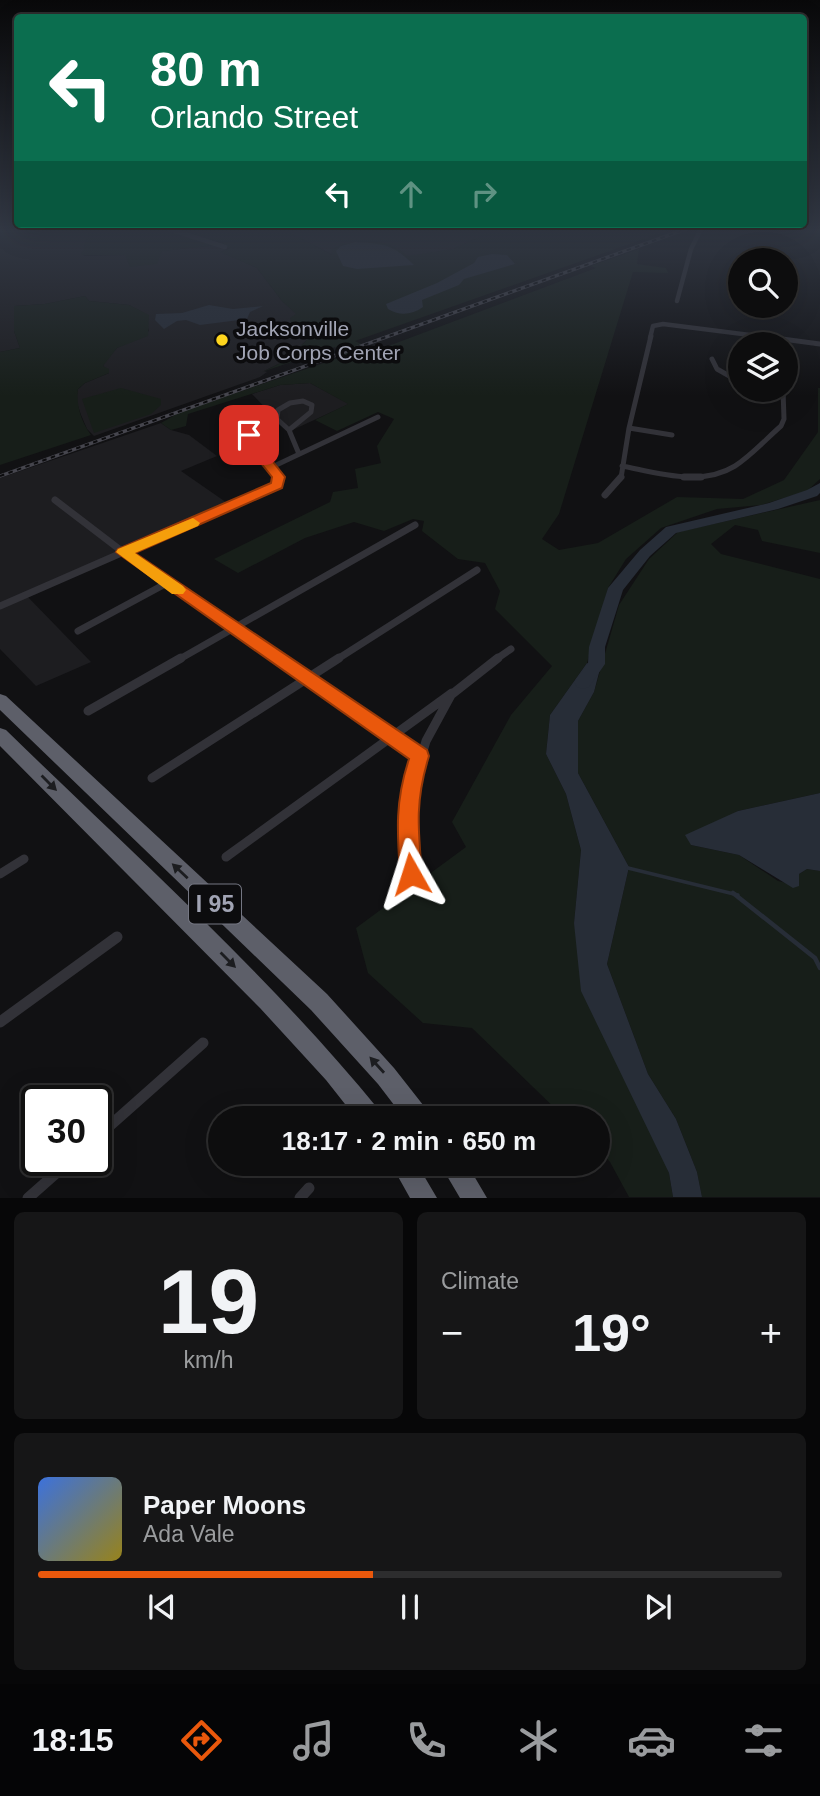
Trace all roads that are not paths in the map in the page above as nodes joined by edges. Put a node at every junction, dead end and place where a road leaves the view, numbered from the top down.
1 (681, 285) edge
2 (677, 301) dead end
3 (728, 335) edge
4 (798, 343) edge
5 (820, 344) edge
6 (712, 359) dead end
7 (728, 375) edge
8 (783, 402) edge
9 (378, 417) dead end
10 (629, 428) junction
11 (289, 430) junction
12 (251, 433) dead end
13 (671, 435) dead end
14 (299, 454) junction
15 (622, 466) junction
16 (272, 467) junction
17 (605, 495) dead end
18 (55, 500) dead end
19 (415, 525) dead end
20 (123, 552) junction
21 (477, 570) dead end
22 (167, 583) junction
23 (0, 606) edge
24 (232, 628) junction
25 (78, 631) dead end
26 (511, 649) dead end
27 (307, 679) junction
28 (452, 693) junction
29 (0, 700) edge
30 (88, 711) dead end
31 (0, 735) edge
32 (390, 737) junction
33 (420, 756) junction
34 (152, 778) dead end
35 (226, 858) dead end
36 (24, 859) dead end
37 (0, 874) edge
38 (411, 874) dead end
39 (117, 937) dead end
40 (0, 1022) edge
41 (203, 1043) dead end
42 (361, 1106) edge
43 (410, 1106) edge
44 (112, 1124) edge
45 (53, 1176) edge
46 (411, 1176) edge
47 (460, 1176) edge
48 (28, 1198) edge
49 (425, 1198) edge
50 (475, 1198) edge

1 - 2 street
3 - 10 street
4 - 5 street
6 - 7 street
8 - 15 street
9 - 14 street
10 - 13 street
10 - 15 street
11 - 11 street
11 - 14 street
12 - 16 street
14 - 16 street
15 - 17 street
16 - 20 street
18 - 20 street
19 - 24 street
20 - 22 street
20 - 23 street
21 - 27 street
22 - 24 street
22 - 25 street
24 - 27 street
24 - 30 street
26 - 28 street
27 - 32 street
27 - 34 street
28 - 32 street
28 - 33 street
43 -> 29 highway, I 95
31 -> 42 highway, I 95
32 - 33 street
32 - 35 street
33 - 38 street
36 - 37 street
39 - 40 street
41 - 44 street
45 - 48 street
46 - 49 highway
47 - 50 highway

